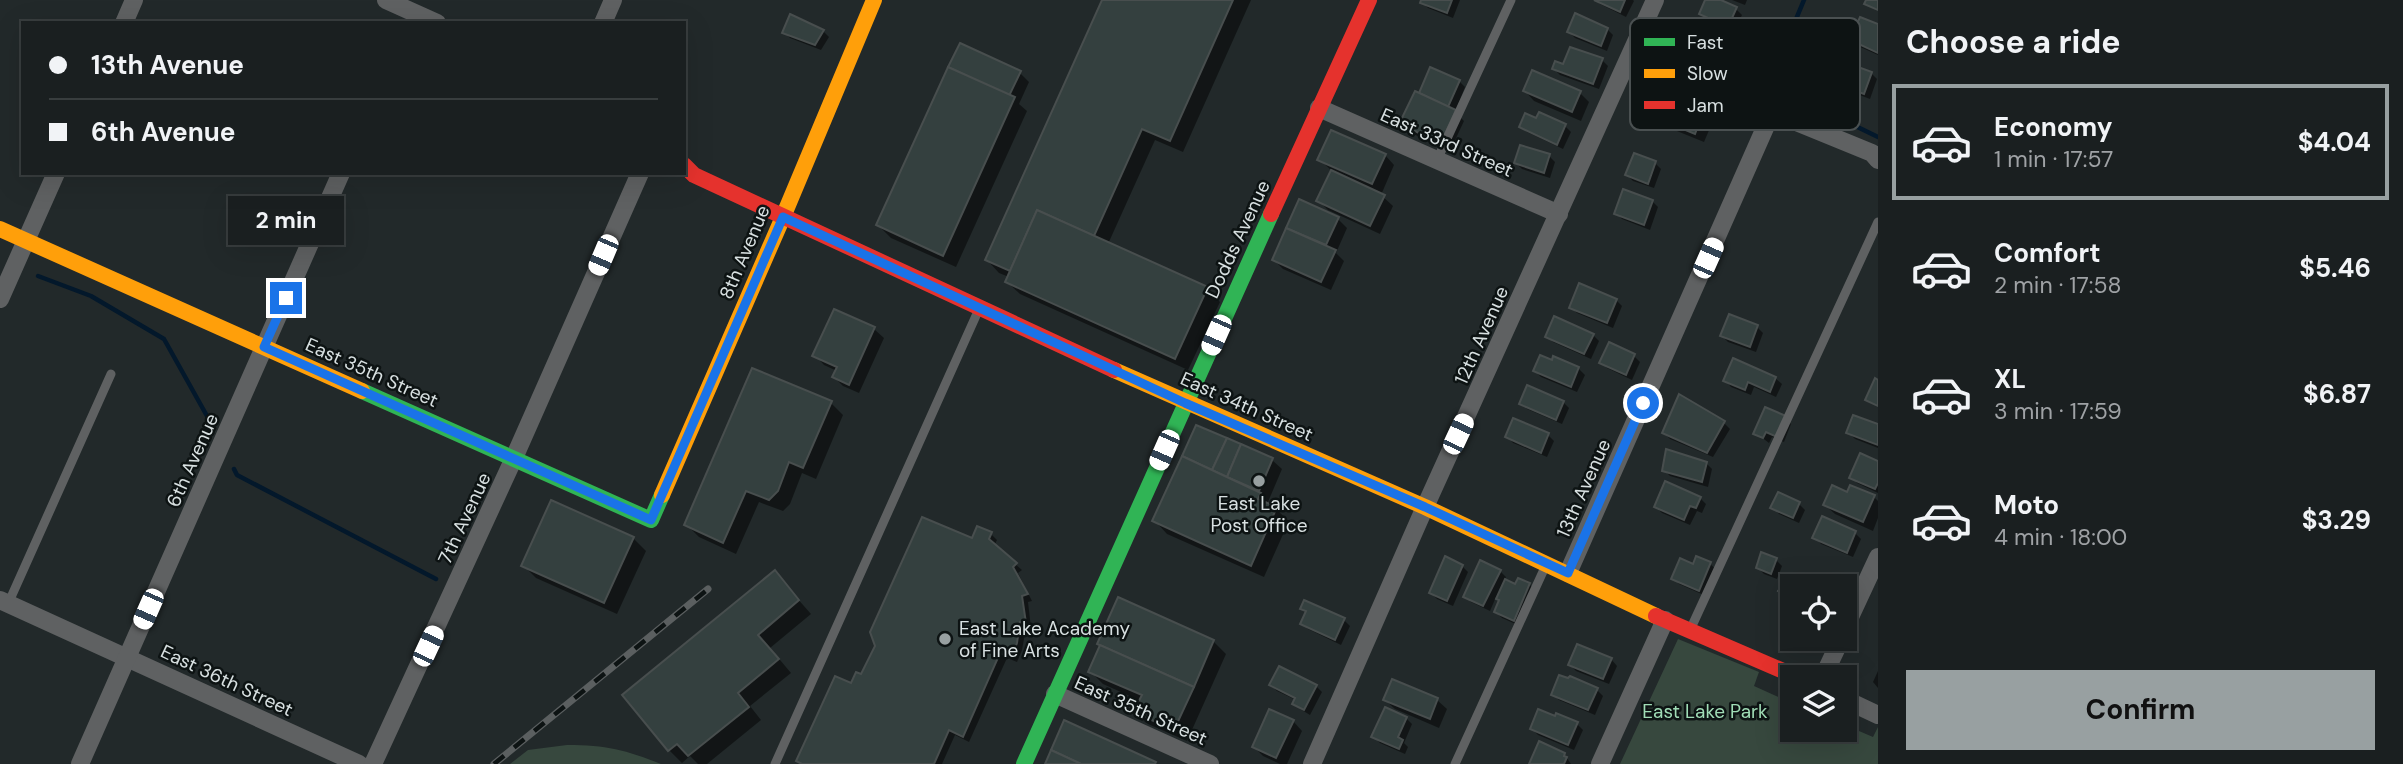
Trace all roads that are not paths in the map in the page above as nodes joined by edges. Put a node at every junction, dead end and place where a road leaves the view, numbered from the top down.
1 (134, 0) edge
2 (386, 0) edge
3 (613, 0) edge
4 (874, 0) edge
5 (1369, 0) edge
6 (1511, 0) edge
7 (1655, 0) edge
8 (411, 18) edge
9 (1647, 18) edge
10 (125, 21) edge
11 (604, 21) edge
12 (1630, 57) edge
13 (1319, 108) junction
14 (1764, 130) edge
15 (1819, 130) edge
16 (1876, 152) edge
17 (1437, 160) junction
18 (686, 167) edge
19 (55, 175) edge
20 (340, 175) edge
21 (639, 175) edge
22 (1559, 214) junction
23 (783, 217) junction
24 (1878, 222) edge
25 (0, 229) edge
26 (26, 241) junction
27 (0, 299) edge
28 (980, 307) junction
29 (264, 347) junction
30 (111, 374) dead end
31 (1185, 403) junction
32 (514, 458) junction
33 (1425, 507) junction
34 (651, 520) joint
35 (1878, 557) edge
36 (1547, 563) junction
37 (1568, 573) junction
38 (1857, 602) edge
39 (3, 605) edge
40 (1665, 620) junction
41 (1690, 631) junction
42 (127, 657) junction
43 (1780, 670) edge
44 (1055, 694) junction
45 (1857, 705) edge
46 (1878, 715) edge
47 (80, 764) edge
48 (359, 764) edge
49 (373, 764) edge
50 (775, 764) edge
51 (1024, 764) edge
52 (1210, 764) edge
53 (1312, 764) edge
54 (1455, 764) edge
55 (1600, 764) edge

1 - 10 street
2 - 8 street
3 - 11 street
4 - 23 street, 8th Avenue
5 - 13 street, Dodds Avenue
6 - 17 lane
7 - 9 street, 12th Avenue
12 - 22 street, 12th Avenue
13 - 17 street, East 33rd Street
13 - 31 street, Dodds Avenue
14 - 37 street, 13th Avenue
15 - 16 street
17 - 22 street, East 33rd Street
18 - 23 street, East 34th Street
19 - 26 street
20 - 29 street, 6th Avenue
21 - 32 street, 7th Avenue
22 - 33 street, 12th Avenue
23 - 28 street, East 34th Street
23 - 34 street, 8th Avenue
24 - 41 lane
25 - 26 street, East 35th Street
26 - 27 street
26 - 29 street, East 35th Street
28 - 31 street, East 34th Street
28 - 50 lane
29 - 32 street, East 35th Street
29 - 42 street, 6th Avenue
30 - 39 lane
31 - 33 street, East 34th Street
31 - 44 street, Dodds Avenue
32 - 34 street, East 35th Street
32 - 49 street, 7th Avenue
33 - 36 street, East 34th Street
33 - 53 street, 12th Avenue
35 - 38 street
36 - 37 street, East 34th Street
36 - 54 lane
37 - 40 street, East 34th Street
39 - 42 street, East 36th Street
40 - 41 street, East 34th Street
40 - 55 street
41 - 43 street, East 34th Street
42 - 47 street, 6th Avenue
42 - 48 street, East 36th Street
44 - 51 street, Dodds Avenue
44 - 52 street, East 35th Street
45 - 46 street

